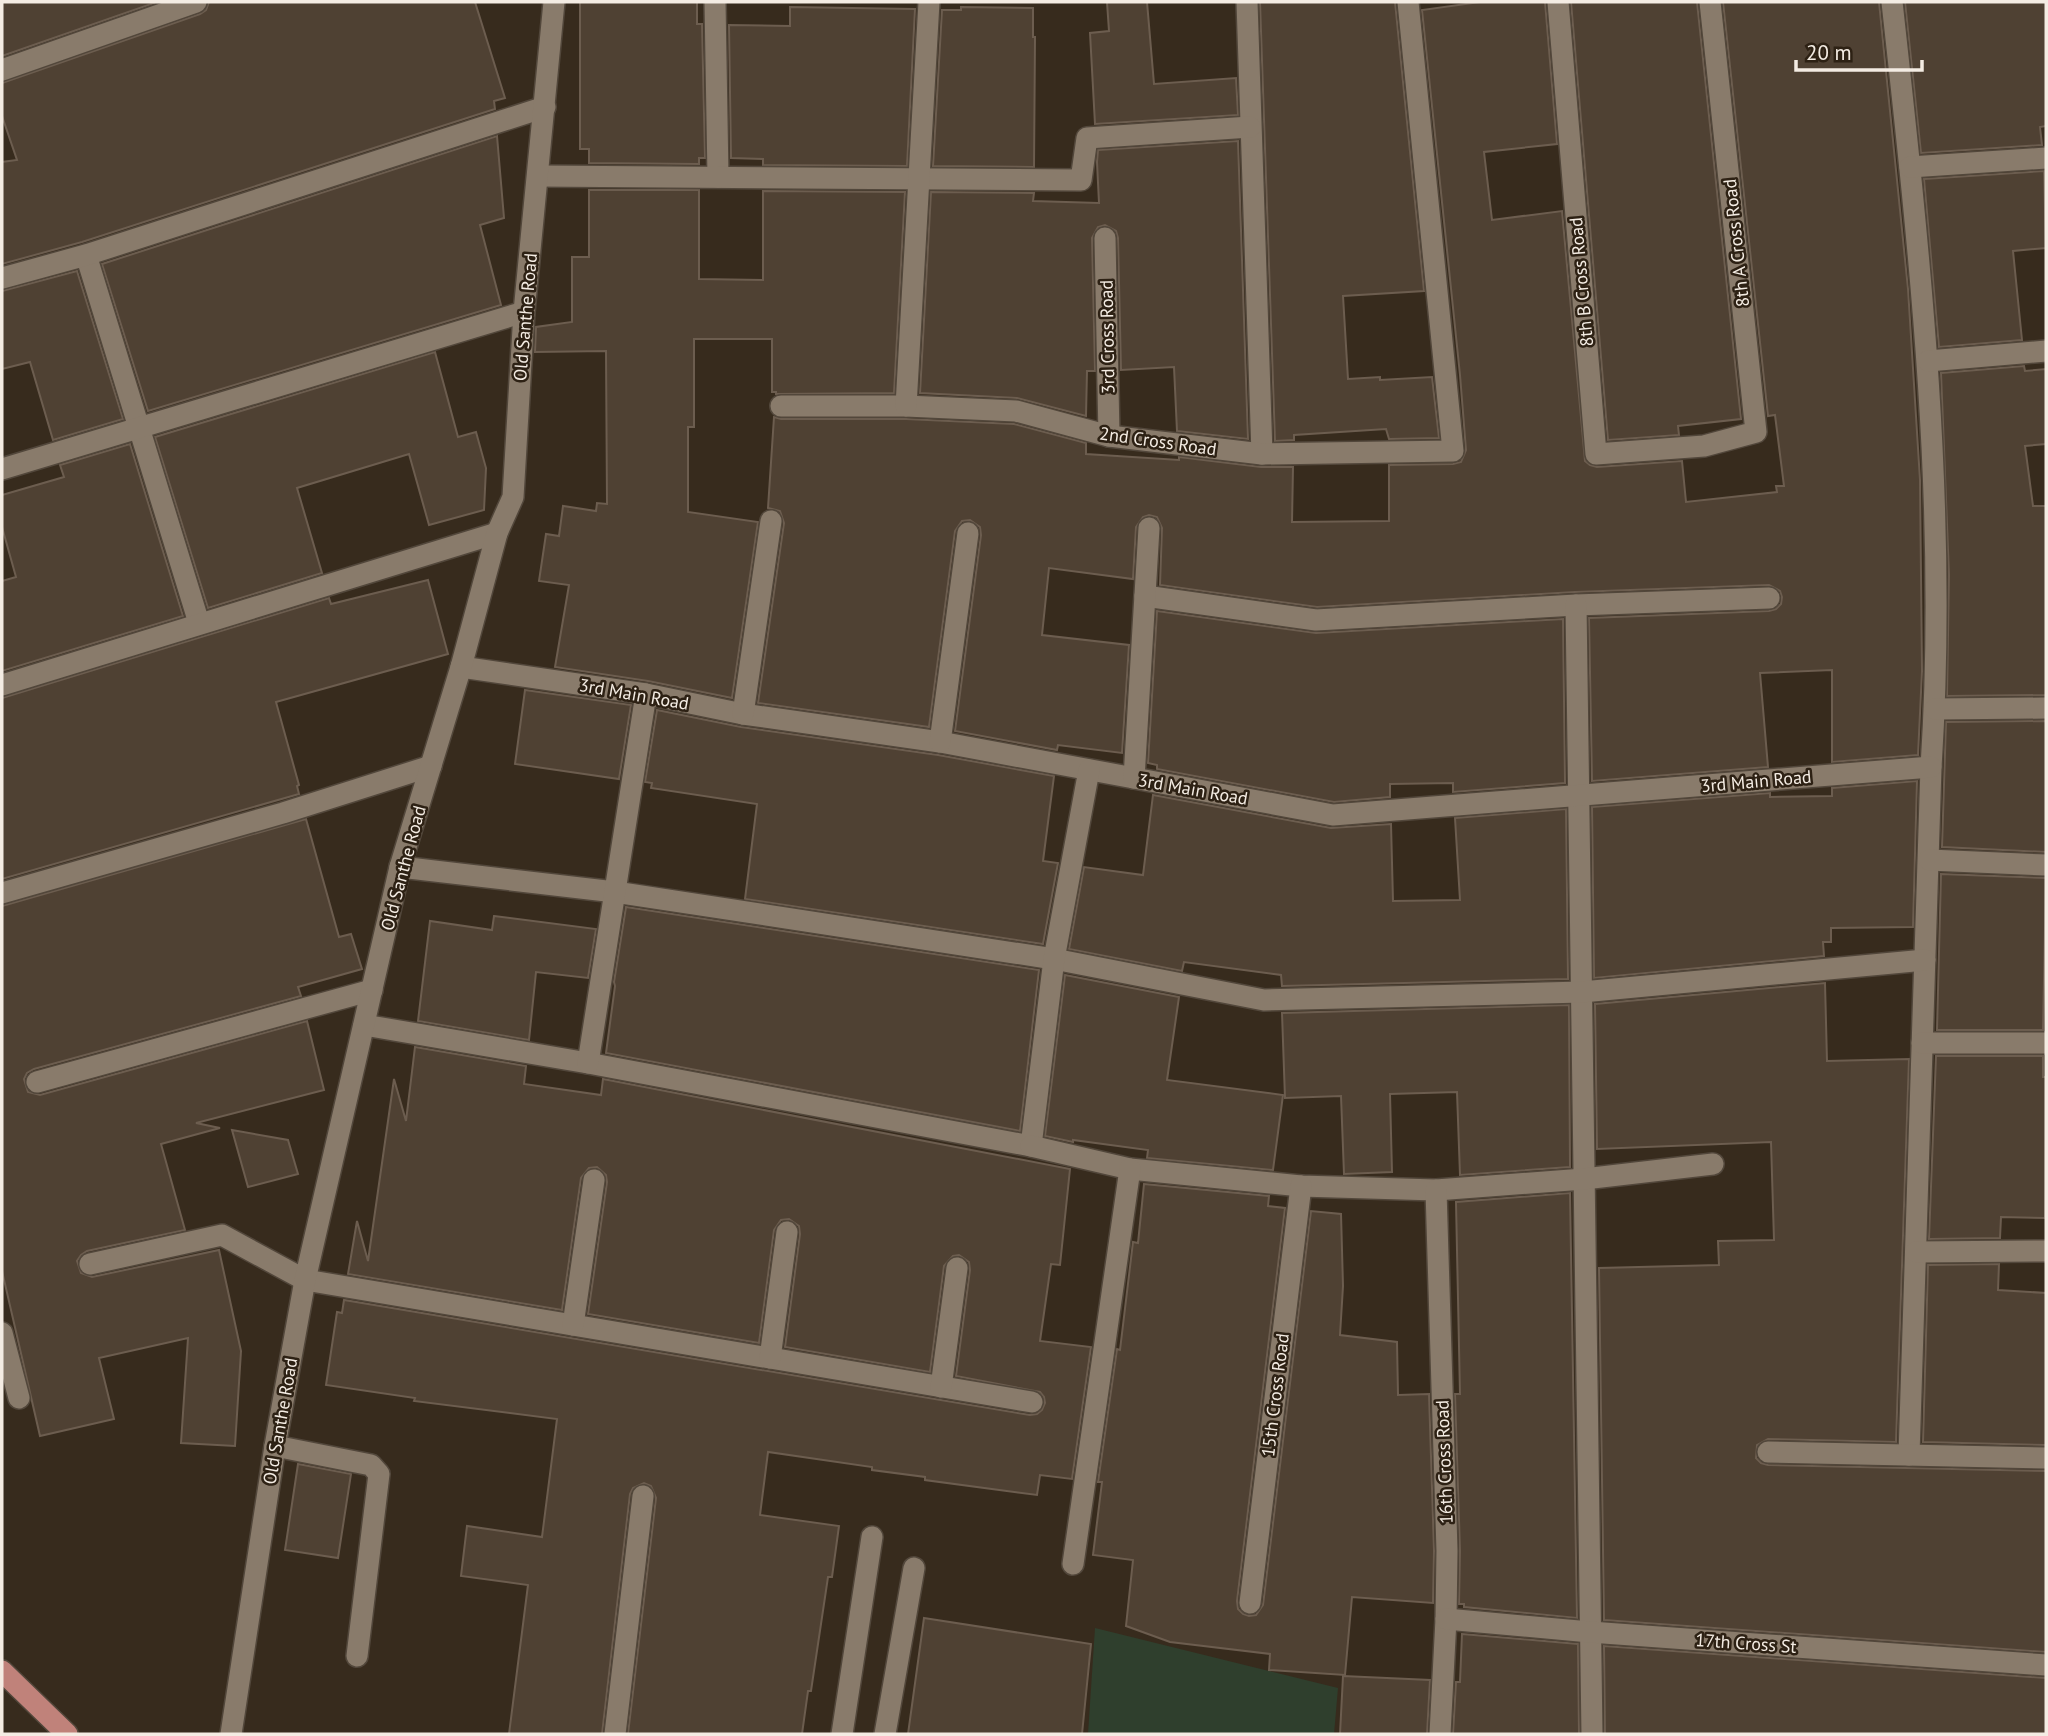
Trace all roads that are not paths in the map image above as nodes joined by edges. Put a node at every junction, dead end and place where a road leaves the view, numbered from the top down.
1 (196, 2) edge
2 (554, 2) edge
3 (715, 2) edge
4 (929, 2) edge
5 (1247, 2) edge
6 (1408, 2) edge
7 (1558, 2) edge
8 (1710, 2) edge
9 (1892, 2) edge
10 (2, 70) edge
11 (545, 107) junction
12 (1250, 127) junction
13 (2046, 158) edge
14 (1910, 167) junction
15 (538, 176) junction
16 (718, 177) junction
17 (919, 178) junction
18 (1105, 238) dead end
19 (86, 255) junction
20 (2, 278) edge
21 (524, 312) junction
22 (2046, 351) edge
23 (1928, 361) junction
24 (781, 406) dead end
25 (906, 406) junction
26 (139, 429) junction
27 (1109, 436) junction
28 (1704, 446) joint
29 (1262, 454) junction
30 (2, 469) edge
31 (771, 521) dead end
32 (1149, 528) dead end
33 (497, 533) junction
34 (968, 533) dead end
35 (1145, 596) junction
36 (1769, 598) dead end
37 (1576, 604) junction
38 (199, 623) junction
39 (461, 667) junction
40 (2, 685) edge
41 (646, 694) junction
42 (2046, 708) edge
43 (1935, 709) junction
44 (743, 714) junction
45 (940, 742) junction
46 (430, 766) junction
47 (1931, 767) junction
48 (1089, 771) junction
49 (1134, 778) junction
50 (1579, 795) junction
51 (1929, 860) junction
52 (2046, 865) edge
53 (400, 867) junction
54 (615, 892) junction
55 (2, 893) edge
56 (1054, 959) junction
57 (1925, 961) junction
58 (372, 989) junction
59 (1582, 992) junction
60 (364, 1025) junction
61 (1922, 1043) junction
62 (2046, 1043) edge
63 (588, 1063) junction
64 (37, 1082) dead end
65 (1031, 1146) junction
66 (1713, 1164) dead end
67 (1130, 1169) junction
68 (1584, 1179) junction
69 (594, 1180) dead end
70 (1301, 1186) junction
71 (1436, 1190) junction
72 (787, 1232) dead end
73 (2046, 1251) edge
74 (1916, 1252) junction
75 (90, 1264) dead end
76 (957, 1268) dead end
77 (305, 1280) junction
78 (573, 1325) junction
79 (2, 1333) edge
80 (770, 1358) junction
81 (941, 1387) junction
82 (19, 1398) dead end
83 (1032, 1402) dead end
84 (275, 1446) junction
85 (1768, 1452) dead end
86 (1909, 1455) junction
87 (2046, 1458) edge
88 (643, 1496) dead end
89 (872, 1537) dead end
90 (1073, 1564) dead end
91 (914, 1568) dead end
92 (1250, 1604) dead end
93 (1446, 1619) junction
94 (1590, 1632) junction
95 (357, 1656) dead end
96 (2046, 1665) edge
97 (2, 1671) edge
98 (67, 1734) edge
99 (231, 1734) edge
100 (615, 1734) edge
101 (842, 1734) edge
102 (885, 1734) edge
103 (1440, 1734) edge
104 (1592, 1734) edge

1 - 10 street
2 - 11 street, Old Santhe Road
3 - 16 street
4 - 17 street
5 - 12 street
6 - 29 street, 2nd Cross Road
7 - 28 street, 8th B Cross Road
8 - 28 street, 8th A Cross Road
9 - 14 street
11 - 15 street, Old Santhe Road
11 - 19 street
12 - 17 street
12 - 29 street
13 - 14 street
14 - 23 street
15 - 16 street
15 - 21 street, Old Santhe Road
16 - 17 street
17 - 25 street
18 - 27 street, 3rd Cross Road
19 - 20 street
19 - 26 street
21 - 26 street
21 - 33 street, Old Santhe Road
22 - 23 street
23 - 43 street
24 - 25 street, 2nd Cross Road
25 - 27 street, 2nd Cross Road
26 - 30 street
26 - 38 street
27 - 29 street, 2nd Cross Road
31 - 44 street
32 - 35 street
33 - 38 street
33 - 39 street, Old Santhe Road
34 - 45 street
35 - 37 street
35 - 49 street
36 - 37 street
37 - 50 street
38 - 40 street
39 - 41 street, 3rd Main Road
39 - 46 street, Old Santhe Road
41 - 44 street, 3rd Main Road
41 - 54 street
42 - 43 street
43 - 47 street
44 - 45 street, 3rd Main Road
45 - 48 street, 3rd Main Road
46 - 53 street, Old Santhe Road
46 - 55 street
47 - 50 street, 3rd Main Road
47 - 51 street
48 - 49 street, 3rd Main Road
48 - 56 street
49 - 50 street, 3rd Main Road
50 - 59 street
51 - 52 street
51 - 57 street
53 - 54 street
53 - 58 street, Old Santhe Road
54 - 56 street
54 - 63 street
56 - 59 street
56 - 65 street
57 - 59 street
57 - 61 street
58 - 60 street, Old Santhe Road
58 - 64 street
59 - 68 street
60 - 63 street
60 - 77 street, Old Santhe Road
61 - 62 street
61 - 74 street
63 - 65 street
65 - 67 street
66 - 68 street
67 - 70 street
67 - 90 street
68 - 71 street
68 - 94 street
69 - 78 street
70 - 71 street
70 - 92 street, 15th Cross Road
71 - 93 street, 16th Cross Road
72 - 80 street
73 - 74 street
74 - 86 street
75 - 77 street
76 - 81 street
77 - 78 street
77 - 84 street, Old Santhe Road
78 - 80 street
79 - 82 street
80 - 81 street
81 - 83 street
84 - 95 street
84 - 99 street, Old Santhe Road
85 - 86 street
86 - 87 street
88 - 100 street
89 - 101 street
91 - 102 street
93 - 94 street, 17th Cross St
93 - 103 street, 16th Cross Road
94 - 96 street, 17th Cross St
94 - 104 street
97 - 98 main road

